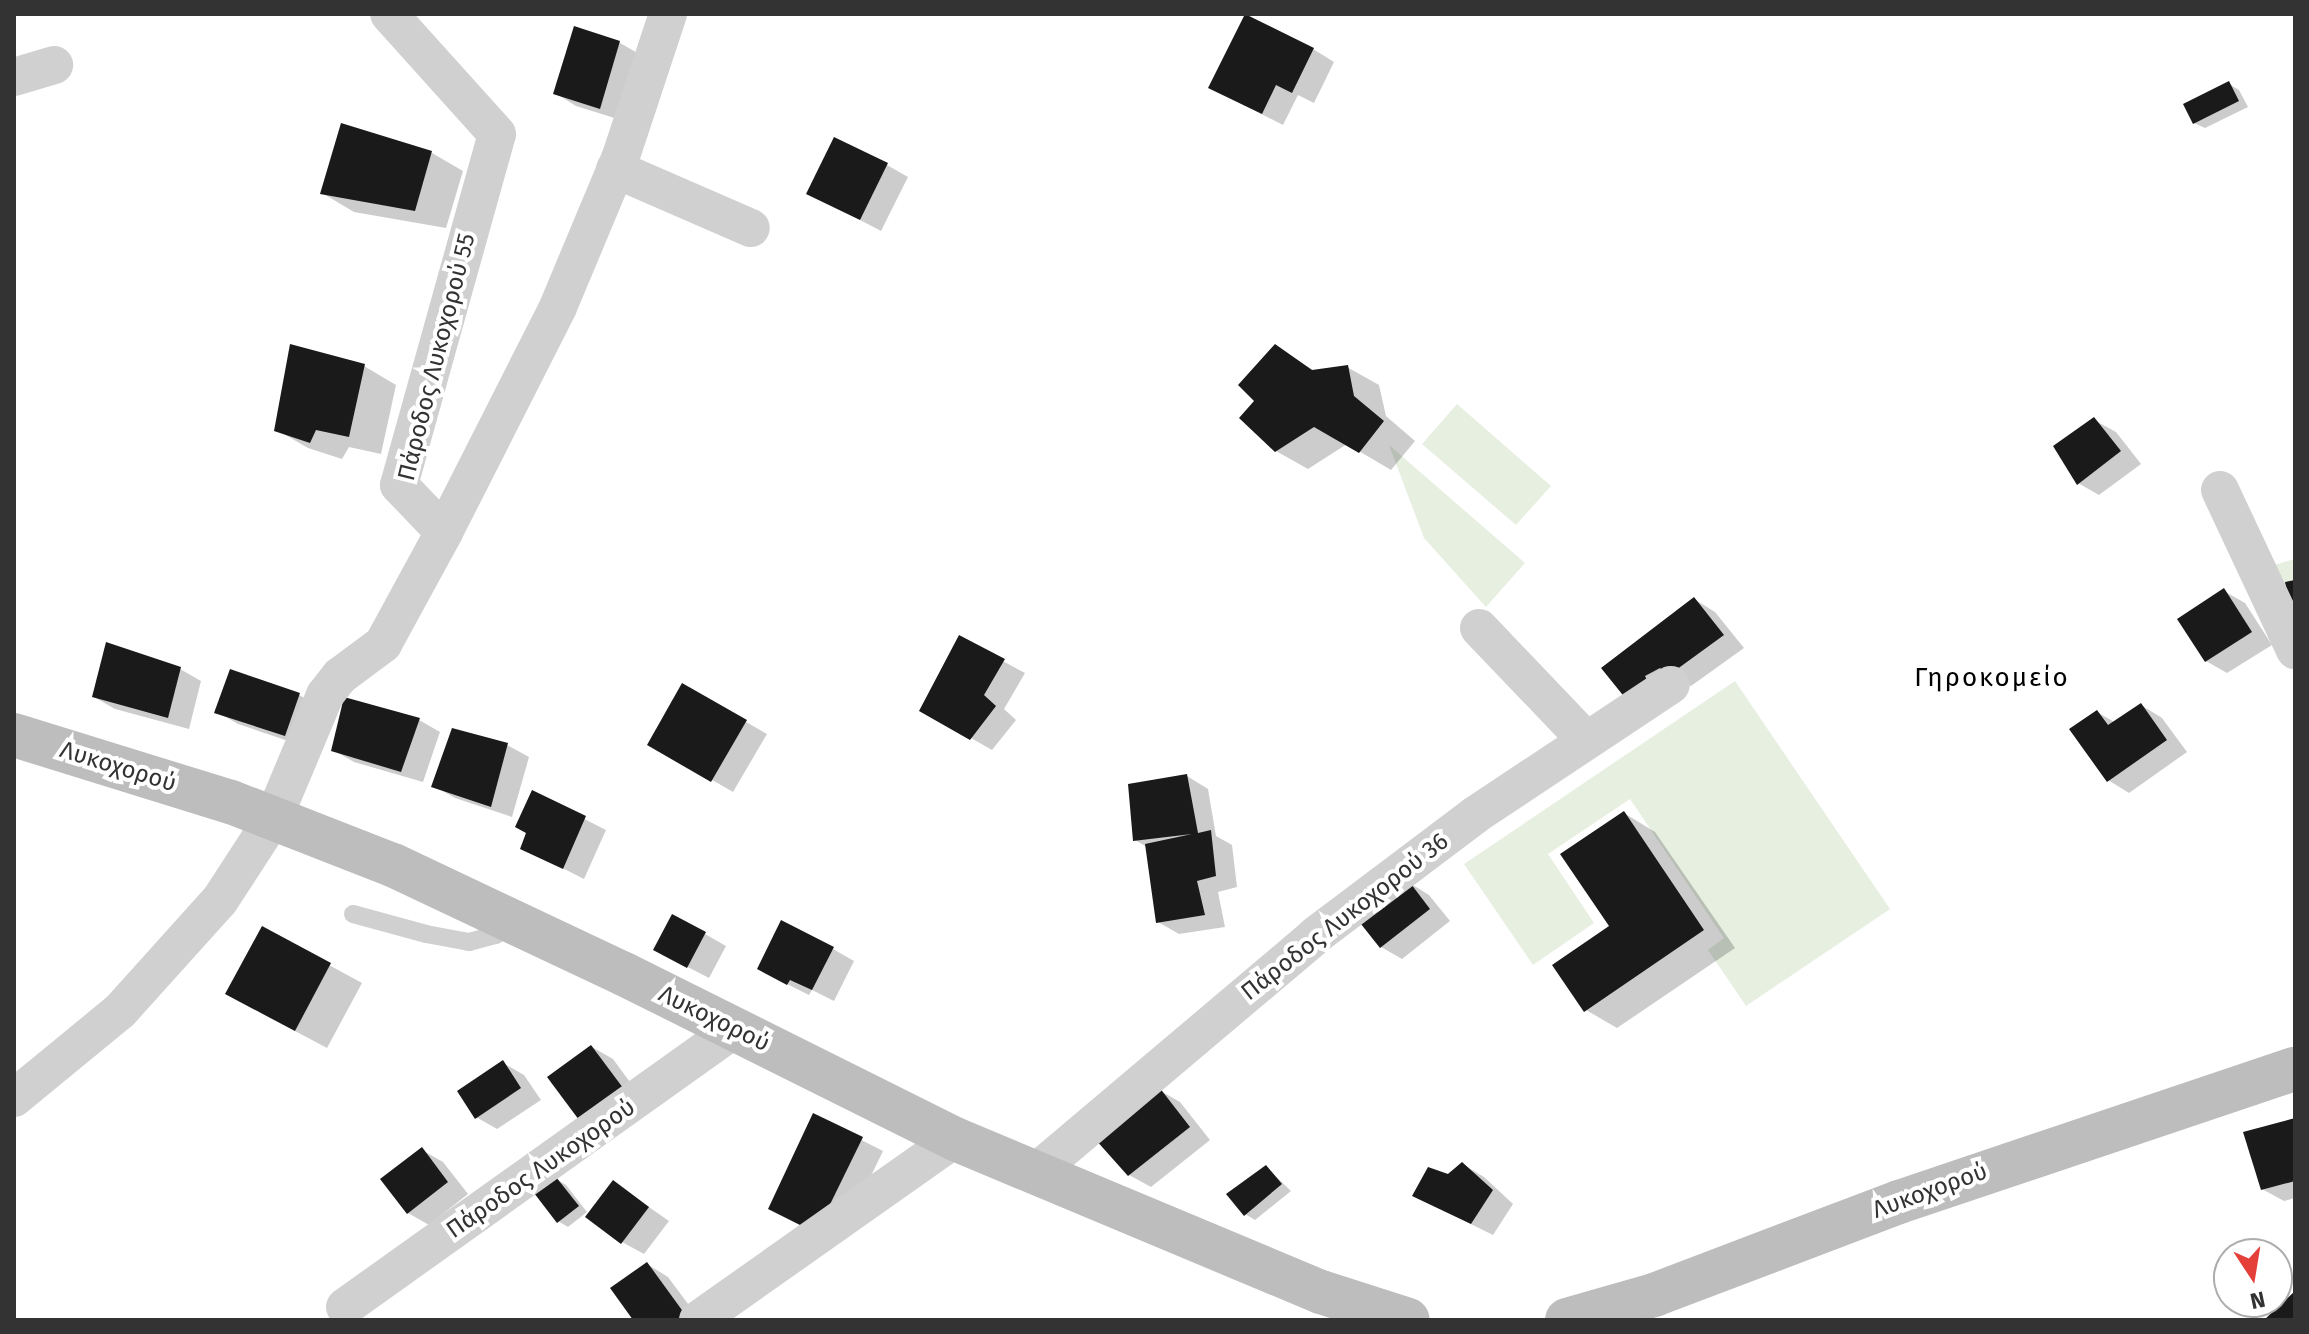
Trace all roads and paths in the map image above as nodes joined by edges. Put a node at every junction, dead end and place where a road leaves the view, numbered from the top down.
1 (389, 14) edge
2 (668, 14) edge
3 (54, 65) dead end
4 (14, 77) edge
5 (615, 169) junction
6 (751, 228) dead end
7 (2220, 490) dead end
8 (444, 532) junction
9 (1479, 628) dead end
10 (2295, 650) edge
11 (1671, 685) dead end
12 (14, 735) edge
13 (1586, 740) junction
14 (274, 817) junction
15 (353, 914) dead end
16 (511, 919) junction
17 (735, 1029) junction
18 (2295, 1069) edge
19 (14, 1098) edge
20 (955, 1139) junction
21 (1036, 1172) junction
22 (345, 1307) dead end
23 (1351, 1313) edge
24 (698, 1320) edge
25 (1408, 1320) edge
26 (1567, 1320) edge

1 - 8 street, Πάροδος Λυκοχορού 55
2 - 5 street
3 - 4 street
5 - 6 street
5 - 8 street
7 - 10 street
8 - 14 street
9 - 13 street
11 - 13 street, Πάροδος Λυκοχορού 36
12 - 14 street, Λυκοχορού
13 - 21 street, Πάροδος Λυκοχορού 36
14 - 16 street, Λυκοχορού
14 - 19 street
15 - 16 lane
16 - 17 street, Λυκοχορού
17 - 20 street, Λυκοχορού
17 - 22 street, Πάροδος Λυκοχορού
18 - 26 street, Λυκοχορού
20 - 21 street, Λυκοχορού
20 - 24 street
21 - 23 street, Λυκοχορού
23 - 25 street, Λυκοχορού

